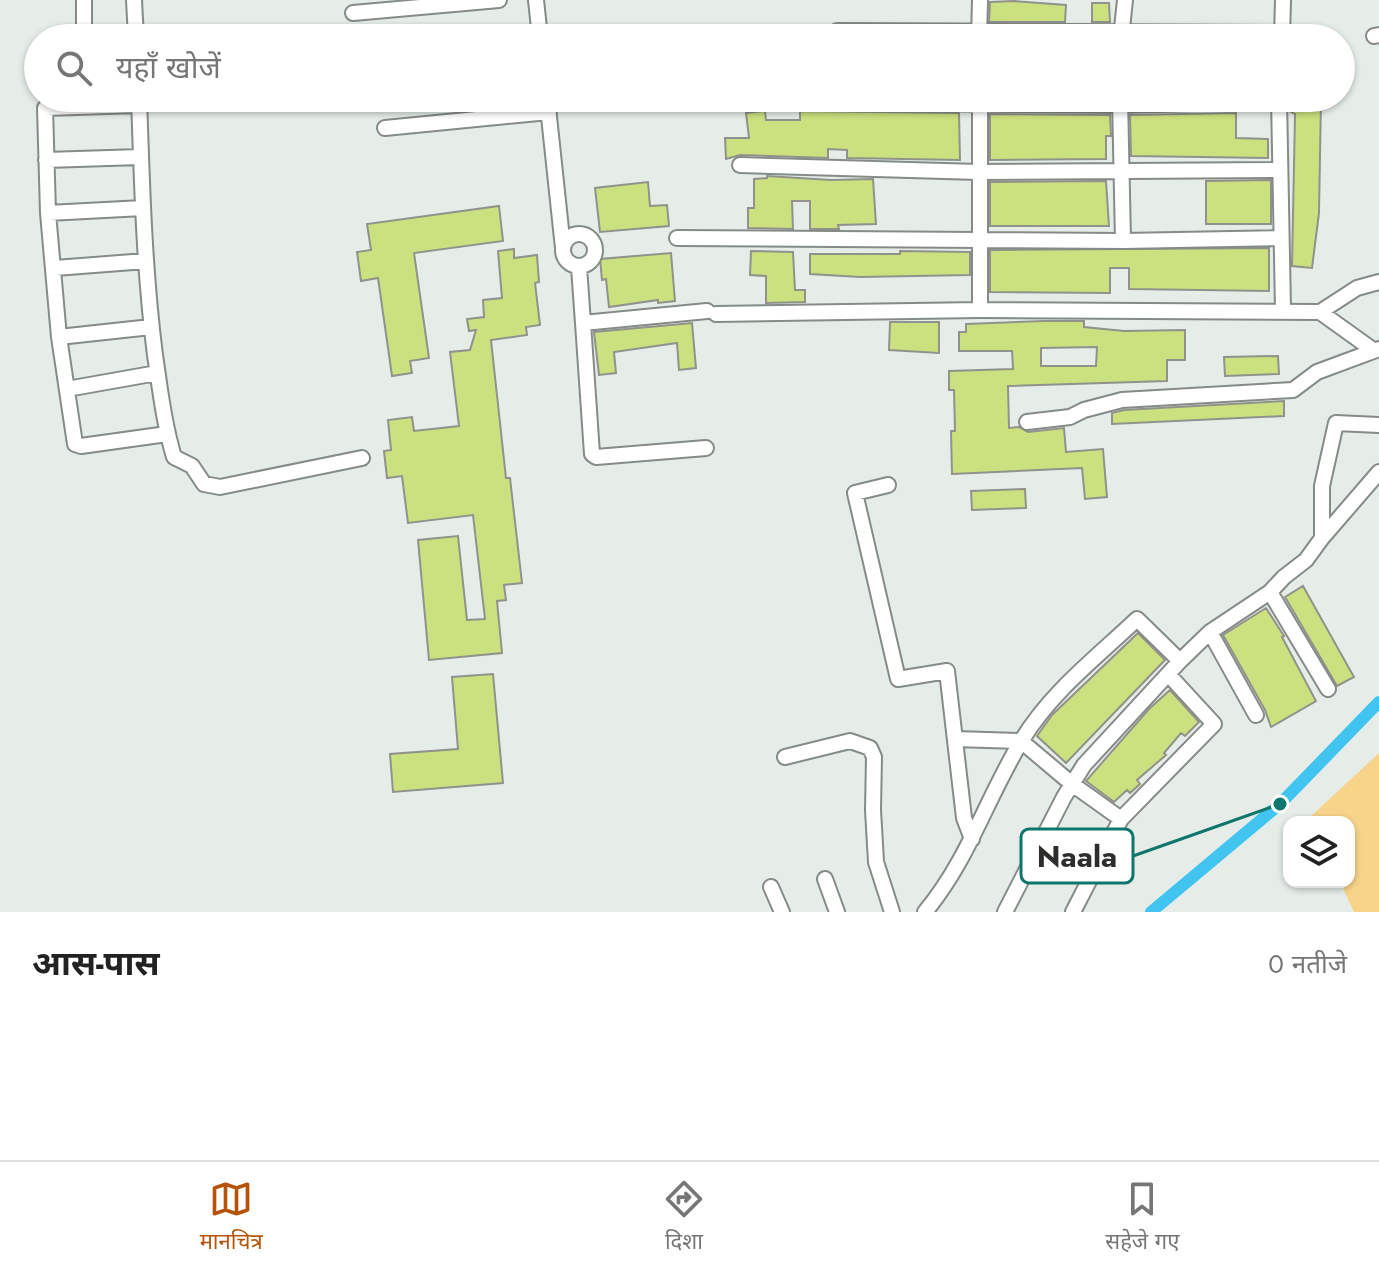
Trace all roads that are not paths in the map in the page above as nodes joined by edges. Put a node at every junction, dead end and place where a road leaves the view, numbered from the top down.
1 (84, 0) edge
2 (134, 0) edge
3 (499, 0) edge
4 (536, 0) edge
5 (980, 0) edge
6 (1125, 0) edge
7 (1283, 0) edge
8 (353, 13) dead end
9 (84, 24) edge
10 (135, 24) edge
11 (539, 24) edge
12 (979, 24) edge
13 (1123, 24) edge
14 (1282, 24) edge
15 (45, 112) edge
16 (139, 112) edge
17 (498, 112) edge
18 (549, 112) edge
19 (980, 112) edge
20 (1120, 112) edge
21 (1279, 112) edge
22 (385, 128) dead end
23 (140, 157) junction
24 (46, 160) junction
25 (740, 165) dead end
26 (1280, 170) junction
27 (979, 172) junction
28 (1119, 172) junction
29 (143, 208) junction
30 (48, 213) junction
31 (677, 238) dead end
32 (1280, 238) junction
33 (979, 240) junction
34 (1123, 241) junction
35 (563, 248) junction
36 (146, 261) junction
37 (579, 267) junction
38 (55, 268) junction
39 (1379, 282) edge
40 (980, 310) junction
41 (1283, 310) junction
42 (1320, 312) junction
43 (583, 323) junction
44 (151, 327) junction
45 (59, 337) junction
46 (1376, 349) edge
47 (157, 373) junction
48 (67, 389) junction
49 (1027, 422) dead end
50 (1379, 425) edge
51 (167, 434) junction
52 (706, 448) dead end
53 (362, 458) dead end
54 (1379, 472) edge
55 (888, 485) dead end
56 (1322, 538) junction
57 (1270, 592) junction
58 (1210, 632) junction
59 (1180, 661) junction
60 (1168, 674) junction
61 (1328, 689) dead end
62 (1256, 715) dead end
63 (956, 739) junction
64 (1021, 741) junction
65 (785, 757) dead end
66 (1072, 784) junction
67 (1121, 819) junction
68 (972, 839) junction
69 (825, 879) dead end
70 (771, 887) dead end
71 (782, 912) edge
72 (837, 912) edge
73 (892, 912) edge
74 (925, 912) edge
75 (1005, 912) edge
76 (1073, 912) edge

1 - 9 street
2 - 10 street
3 - 8 street
4 - 11 street
5 - 12 street
6 - 13 street
7 - 14 street
15 - 24 street
16 - 23 street
17 - 22 street
18 - 35 street
19 - 27 street
20 - 28 street
21 - 26 street
23 - 24 street
23 - 29 street
24 - 30 street
25 - 27 street
26 - 28 street
26 - 32 street
27 - 28 street
27 - 33 street
28 - 34 street
29 - 30 street
29 - 36 street
30 - 38 street
31 - 33 street
32 - 34 street
32 - 41 street
33 - 34 street
33 - 40 street
35 - 37 street
35 - 37 street
36 - 38 street
36 - 44 street
37 - 43 street
38 - 45 street
39 - 42 street
40 - 41 street
40 - 43 street
41 - 42 street
42 - 46 street
43 - 52 street
44 - 45 street
44 - 47 street
45 - 48 street
46 - 49 street
47 - 48 street
47 - 51 street
48 - 51 street
50 - 56 street
51 - 53 street
54 - 56 street
55 - 63 street
56 - 57 street
57 - 58 street
57 - 61 street
58 - 59 street
58 - 62 street
59 - 60 street
59 - 64 street
60 - 66 street
60 - 67 street
63 - 64 street
63 - 68 street
64 - 66 street
64 - 68 street
65 - 73 street
66 - 67 street
66 - 75 street
67 - 76 street
68 - 74 street
69 - 72 street
70 - 71 street

